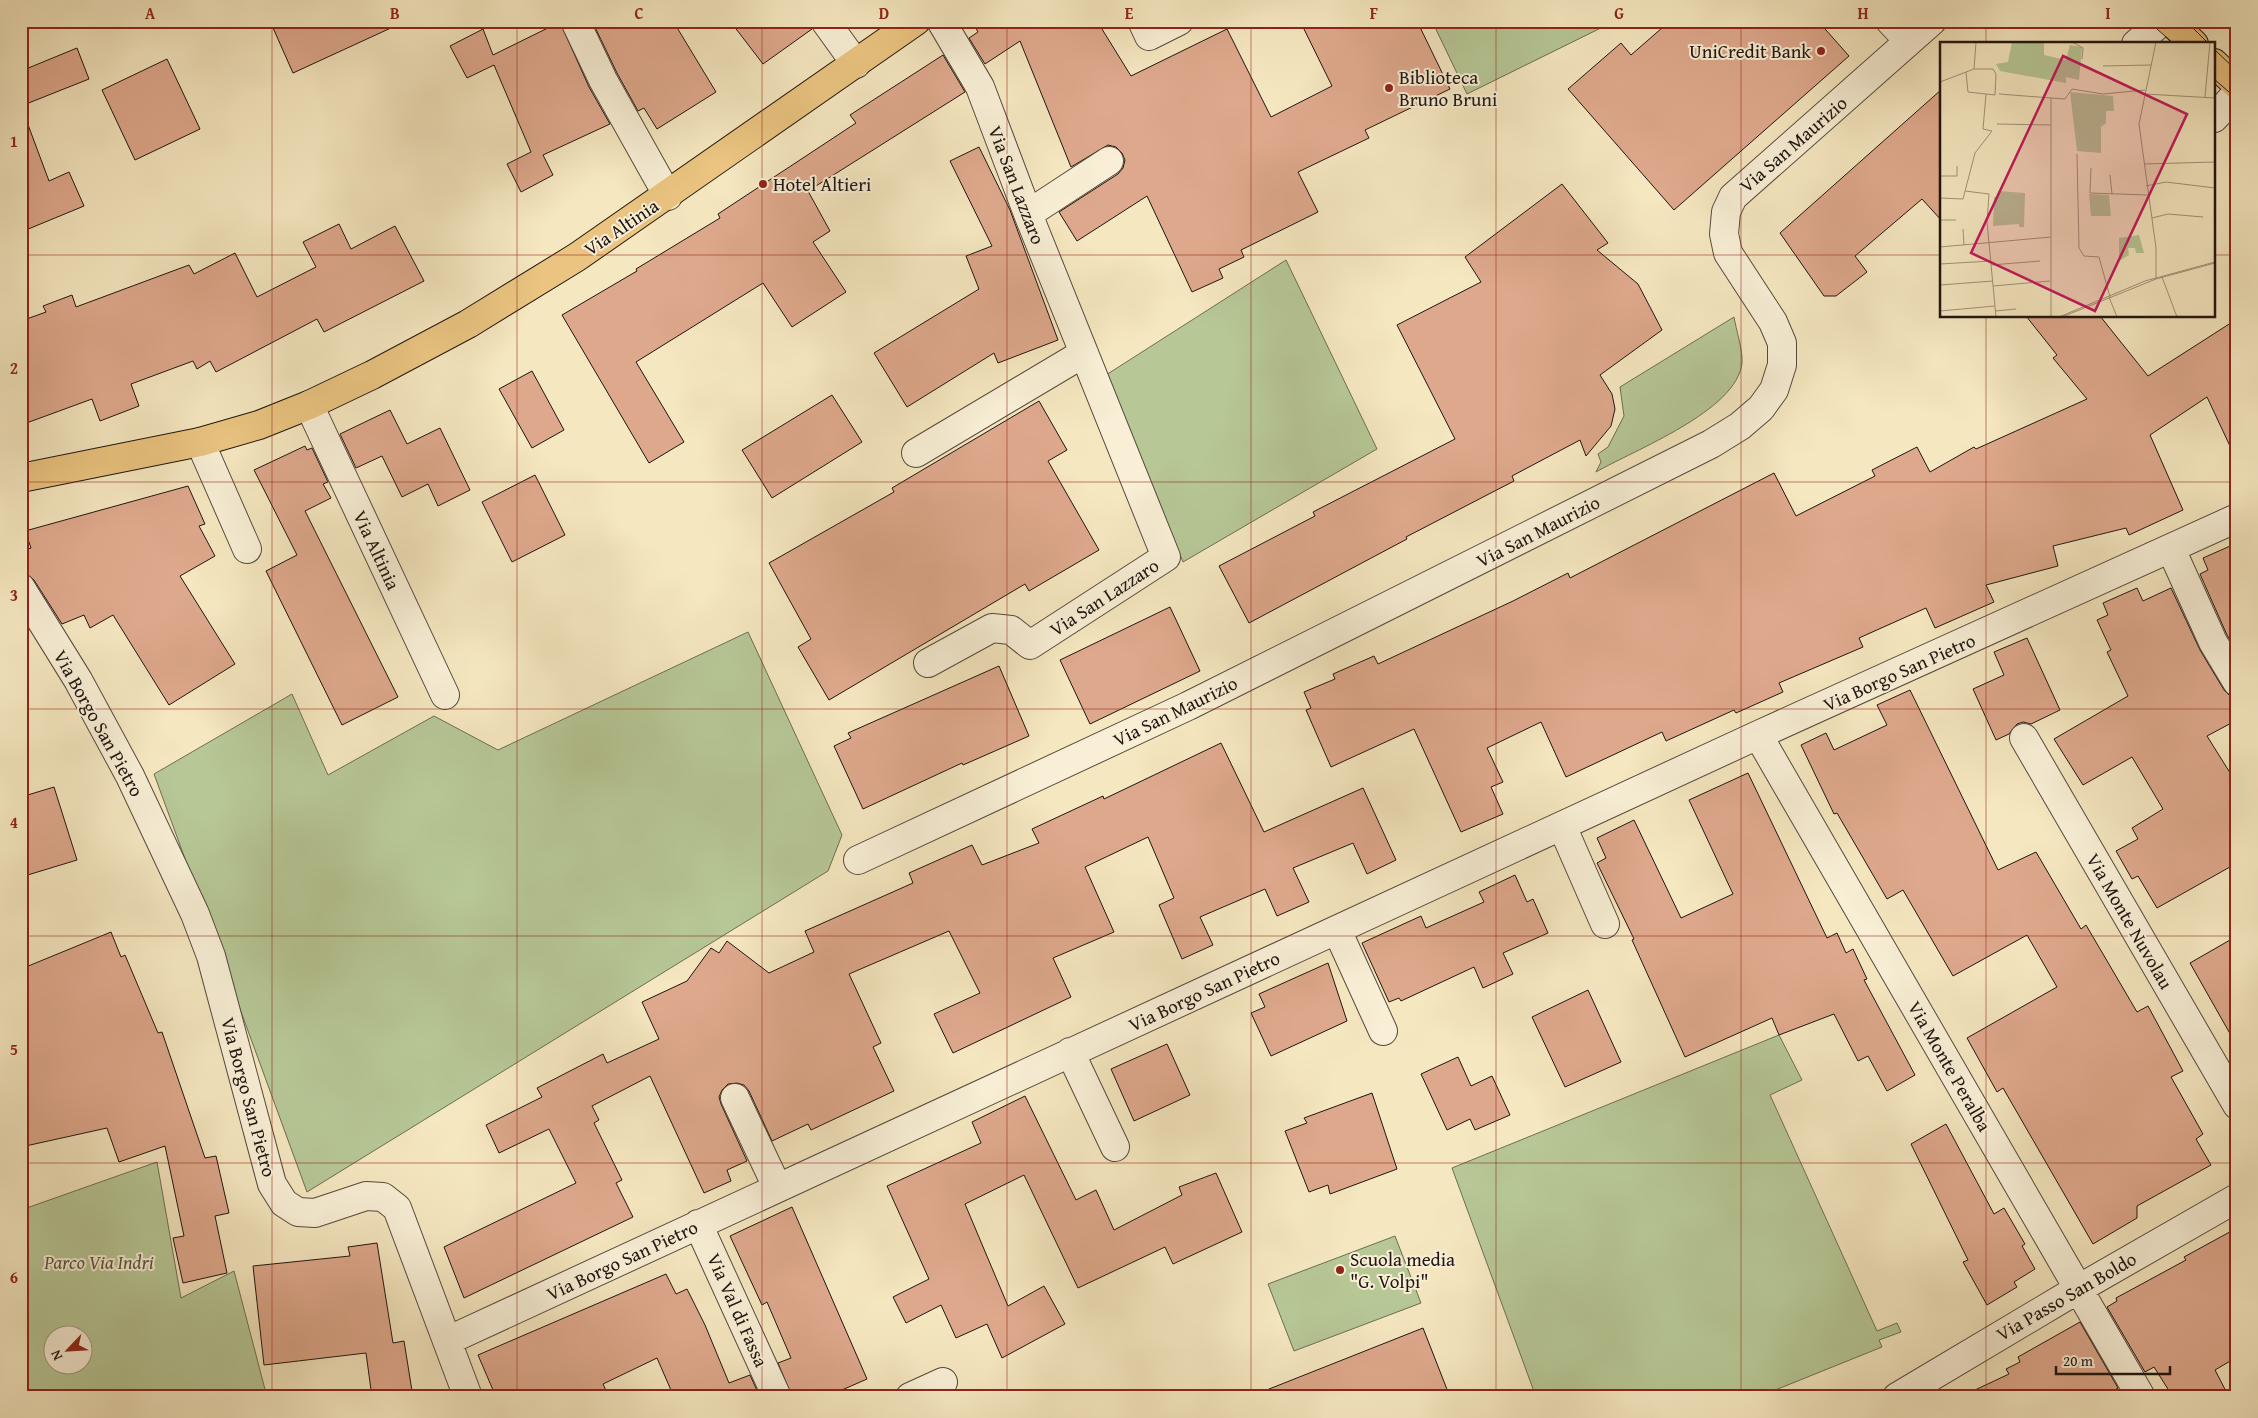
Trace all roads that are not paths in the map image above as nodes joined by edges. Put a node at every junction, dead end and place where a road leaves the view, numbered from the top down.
1 (574, 21) edge
2 (826, 21) edge
3 (916, 21) edge
4 (942, 21) edge
5 (1142, 21) edge
6 (1179, 21) edge
7 (1890, 21) edge
8 (1932, 21) edge
9 (2162, 21) edge
10 (2170, 21) edge
11 (1909, 41) junction
12 (2138, 42) edge
13 (2192, 42) edge
14 (856, 64) junction
15 (2231, 79) edge
16 (2216, 113) edge
17 (1109, 161) dead end
18 (668, 196) junction
19 (1028, 214) junction
20 (1084, 353) junction
21 (309, 405) junction
22 (200, 442) junction
23 (916, 453) dead end
24 (21, 478) edge
25 (2237, 518) edge
26 (247, 549) dead end
27 (2171, 549) junction
28 (21, 588) edge
29 (928, 663) dead end
30 (2237, 682) edge
31 (445, 694) dead end
32 (1758, 735) junction
33 (2024, 738) dead end
34 (1562, 826) junction
35 (858, 860) dead end
36 (1606, 924) dead end
37 (1337, 930) junction
38 (1383, 1031) dead end
39 (1070, 1052) junction
40 (735, 1098) dead end
41 (2237, 1105) edge
42 (1115, 1147) dead end
43 (777, 1187) junction
44 (2237, 1198) edge
45 (698, 1224) junction
46 (2080, 1288) junction
47 (447, 1341) junction
48 (943, 1382) dead end
49 (468, 1397) edge
50 (777, 1397) edge
51 (910, 1397) edge
52 (1897, 1397) edge
53 (2141, 1397) edge

1 - 18 street
2 - 14 street
3 - 14 main road, Via Altinia
4 - 19 street, Via San Lazzaro
5 - 6 street
7 - 11 street
8 - 11 street, Via San Maurizio
9 - 12 street
10 - 13 main road
11 - 35 street, Via San Maurizio
14 - 18 main road, Via Altinia
15 - 16 street
17 - 19 street
18 - 21 main road, Via Altinia
19 - 20 street, Via San Lazzaro
20 - 23 street
20 - 29 street, Via San Lazzaro
21 - 22 main road, Via Altinia
21 - 31 street, Via Altinia
22 - 24 main road, Via Altinia
22 - 26 street
25 - 27 street, Via Borgo San Pietro
27 - 30 street
27 - 32 street, Via Borgo San Pietro
28 - 47 street, Via Borgo San Pietro
32 - 34 street, Via Borgo San Pietro
32 - 46 street, Via Monte Peralba
33 - 41 street, Via Monte Nuvolau
34 - 36 street
34 - 37 street, Via Borgo San Pietro
37 - 38 street
37 - 39 street, Via Borgo San Pietro
39 - 42 street
39 - 43 street, Via Borgo San Pietro
40 - 43 street
43 - 45 street, Via Borgo San Pietro
44 - 46 street, Via Passo San Boldo
45 - 47 street, Via Borgo San Pietro
45 - 50 street, Via Val di Fassa
46 - 52 street, Via Passo San Boldo
46 - 53 street, Via Monte Peralba
47 - 49 street
48 - 51 street

